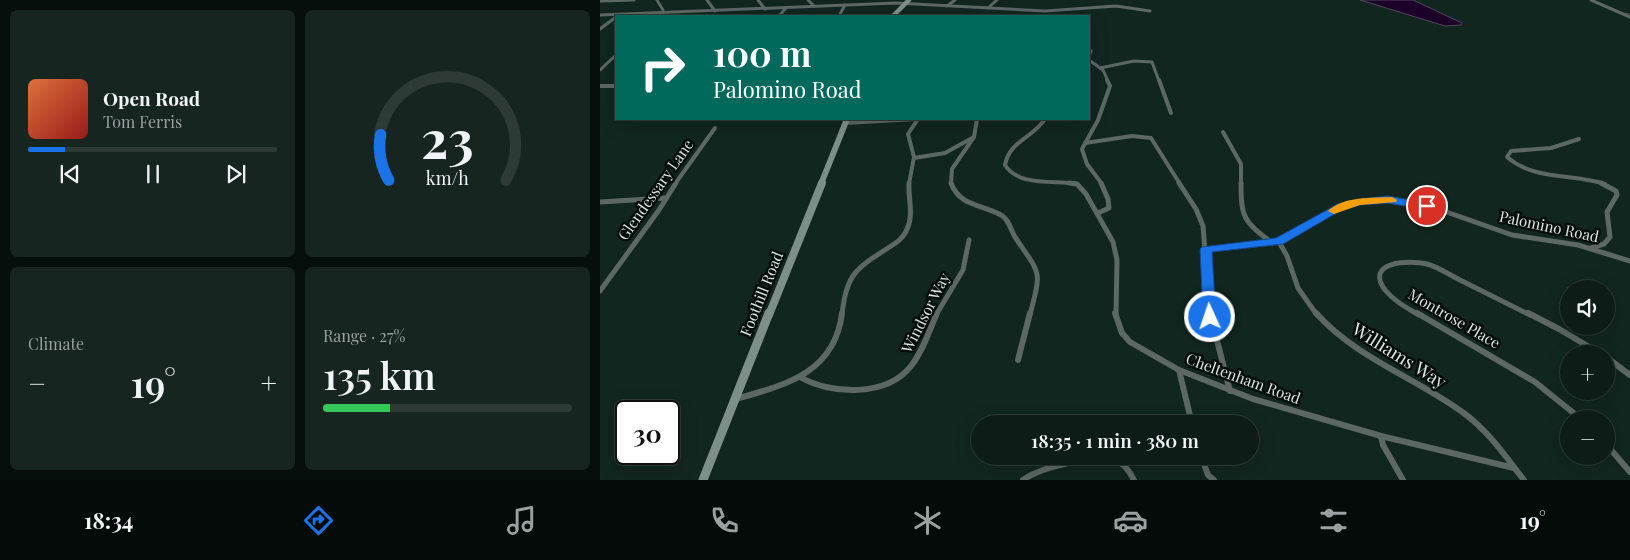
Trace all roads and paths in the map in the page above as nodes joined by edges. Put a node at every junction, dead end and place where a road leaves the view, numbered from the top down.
1 (634, 0) edge
2 (657, 0) edge
3 (707, 0) edge
4 (758, 0) edge
5 (808, 0) edge
6 (858, 0) edge
7 (910, 0) edge
8 (954, 0) edge
9 (996, 0) edge
10 (1591, 0) edge
11 (602, 1) edge
12 (904, 4) junction
13 (845, 5) junction
14 (863, 5) junction
15 (814, 6) junction
16 (946, 6) junction
17 (765, 8) junction
18 (786, 8) junction
19 (987, 8) junction
20 (725, 10) junction
21 (715, 11) junction
22 (1150, 11) dead end
23 (664, 13) junction
24 (600, 15) edge
25 (633, 15) edge
26 (661, 15) edge
27 (720, 15) edge
28 (780, 15) edge
29 (840, 15) edge
30 (894, 15) edge
31 (615, 16) edge
32 (1630, 17) edge
33 (615, 18) edge
34 (600, 30) edge
35 (615, 56) edge
36 (1090, 59) edge
37 (1100, 68) junction
38 (600, 70) edge
39 (600, 86) edge
40 (615, 86) edge
41 (1171, 114) dead end
42 (882, 120) edge
43 (917, 120) edge
44 (978, 120) edge
45 (1045, 120) edge
46 (846, 121) edge
47 (715, 128) dead end
48 (1223, 132) dead end
49 (974, 138) junction
50 (1579, 139) dead end
51 (1085, 142) junction
52 (914, 158) junction
53 (666, 198) junction
54 (600, 202) edge
55 (1098, 213) junction
56 (969, 240) dead end
57 (1276, 242) junction
58 (1591, 248) junction
59 (1206, 249) junction
60 (1630, 261) edge
61 (600, 291) edge
62 (1586, 345) edge
63 (1018, 360) dead end
64 (1615, 364) edge
65 (1179, 370) junction
66 (1630, 375) edge
67 (800, 377) junction
68 (1230, 391) junction
69 (736, 399) junction
70 (1571, 410) edge
71 (1190, 415) edge
72 (1381, 436) junction
73 (1615, 454) edge
74 (1204, 465) edge
75 (1514, 468) junction
76 (1630, 472) edge
77 (704, 480) edge
78 (1023, 480) edge
79 (1134, 480) edge
80 (1214, 480) edge
81 (1403, 480) edge
82 (1524, 480) edge

1 - 11 street
2 - 23 street
3 - 21 street
4 - 17 street
5 - 15 street
6 - 14 street
7 - 12 main road
8 - 16 street
9 - 19 street
10 - 32 street
12 - 14 street
12 - 16 street
12 - 30 main road
13 - 14 street
13 - 15 street
13 - 29 street
15 - 18 street
16 - 19 street
17 - 18 street
17 - 20 street
18 - 28 street
19 - 22 street
20 - 21 street
20 - 27 street
21 - 23 street
23 - 25 street
23 - 26 street
24 - 31 street
33 - 34 street
35 - 38 street
36 - 37 street
37 - 41 street
37 - 51 street
39 - 40 street
42 - 46 street
43 - 52 street
44 - 49 street
45 - 55 street, Cheltenham Road
46 - 69 main road, Foothill Road
47 - 53 street, Glendessary Lane
48 - 57 street
49 - 52 street
49 - 63 street
50 - 58 street
51 - 55 street
51 - 59 street
52 - 67 street
53 - 54 street
53 - 61 street, Glendessary Lane
55 - 65 street, Cheltenham Road
56 - 67 street, Windsor Way
57 - 58 street, Palomino Road
57 - 59 street, Palomino Road
57 - 75 street, Williams Way
58 - 60 street, Palomino Road
59 - 68 street
62 - 70 street, Montrose Place
64 - 66 street
65 - 68 street, Cheltenham Road
65 - 71 street
67 - 69 street
68 - 72 street, Cheltenham Road
69 - 77 main road, Foothill Road
72 - 75 street, Cheltenham Road
72 - 81 street
73 - 76 street
74 - 80 street
75 - 82 street, Williams Way
78 - 79 street

